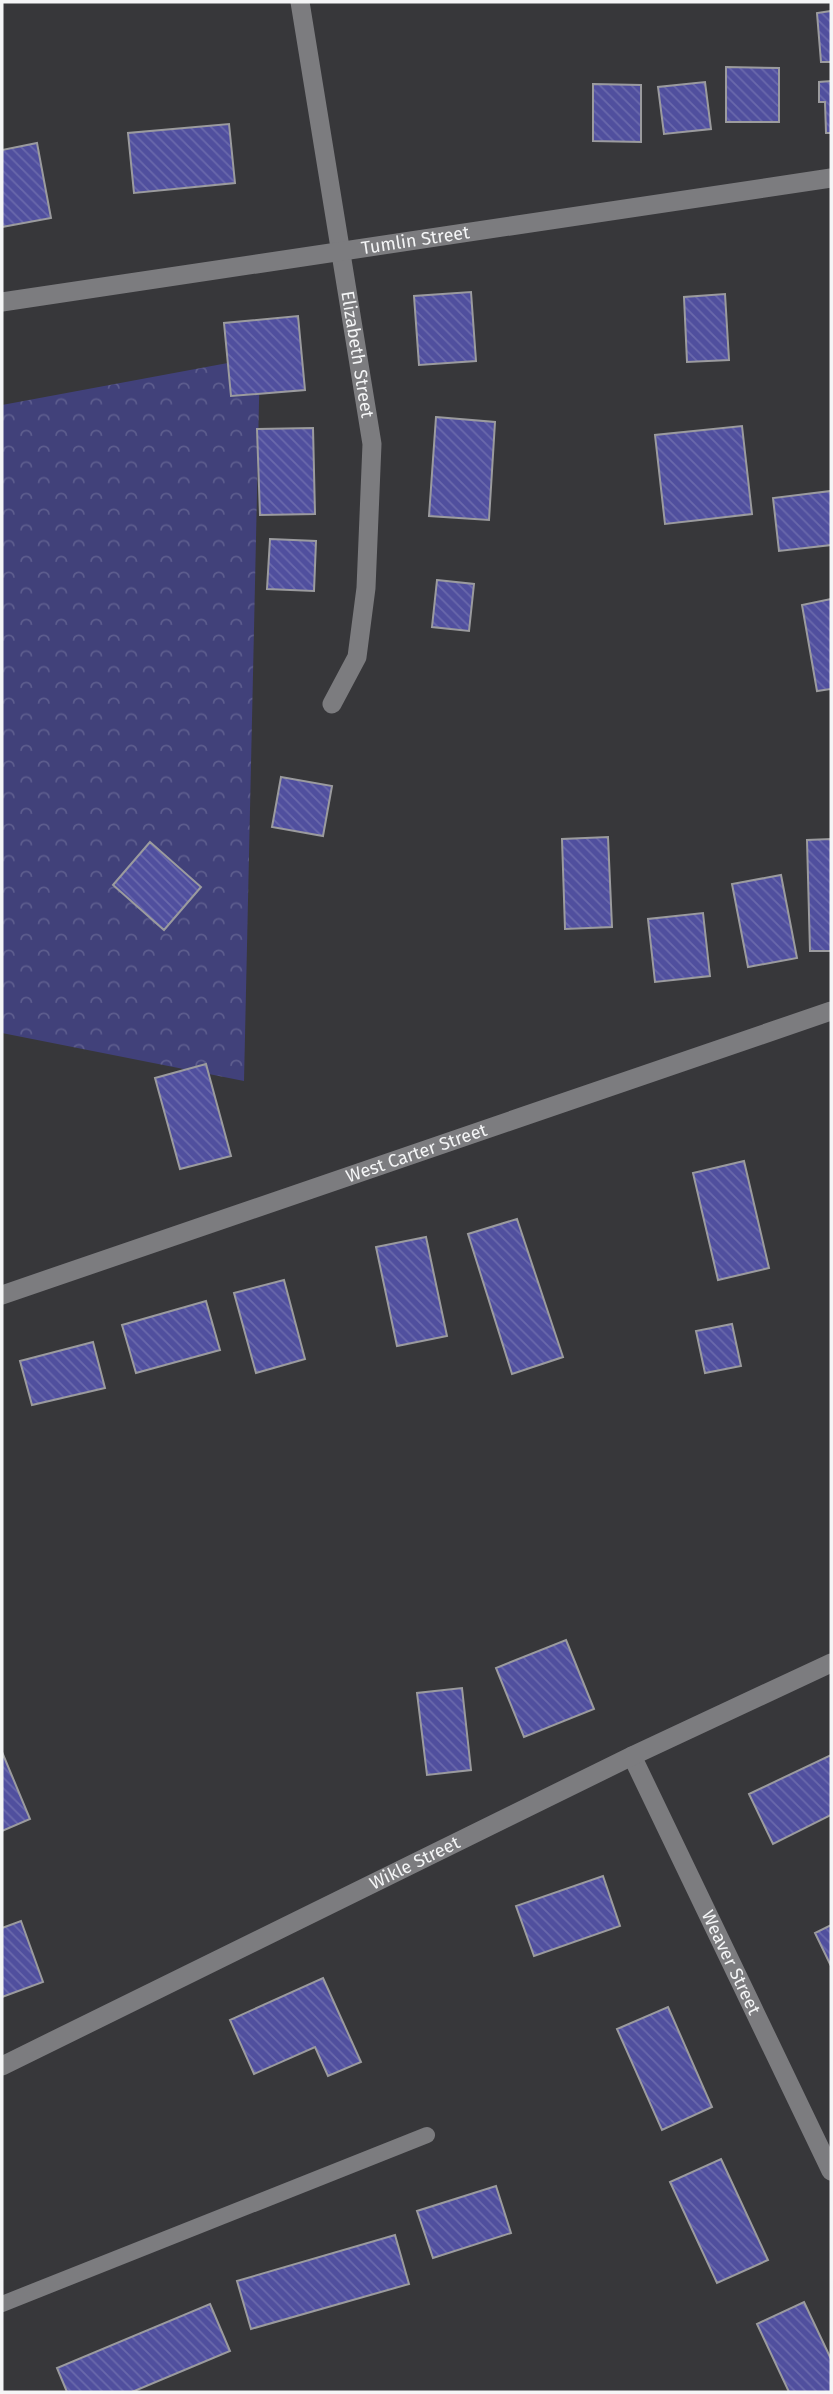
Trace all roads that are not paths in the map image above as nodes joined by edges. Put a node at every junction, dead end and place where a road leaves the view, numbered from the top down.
1 (300, 2) edge
2 (831, 178) edge
3 (338, 250) junction
4 (2, 302) edge
5 (332, 704) dead end
6 (831, 1011) edge
7 (2, 1294) edge
8 (831, 1663) edge
9 (632, 1756) junction
10 (2, 2066) edge
11 (427, 2135) dead end
12 (831, 2171) edge
13 (2, 2304) edge

1 - 3 street, Elizabeth Street
2 - 3 street, Tumlin Street
3 - 4 street, Tumlin Street
3 - 5 street, Elizabeth Street
6 - 7 street, West Carter Street
8 - 9 street, Wikle Street
9 - 10 street, Wikle Street
9 - 12 street, Weaver Street
11 - 13 lane

